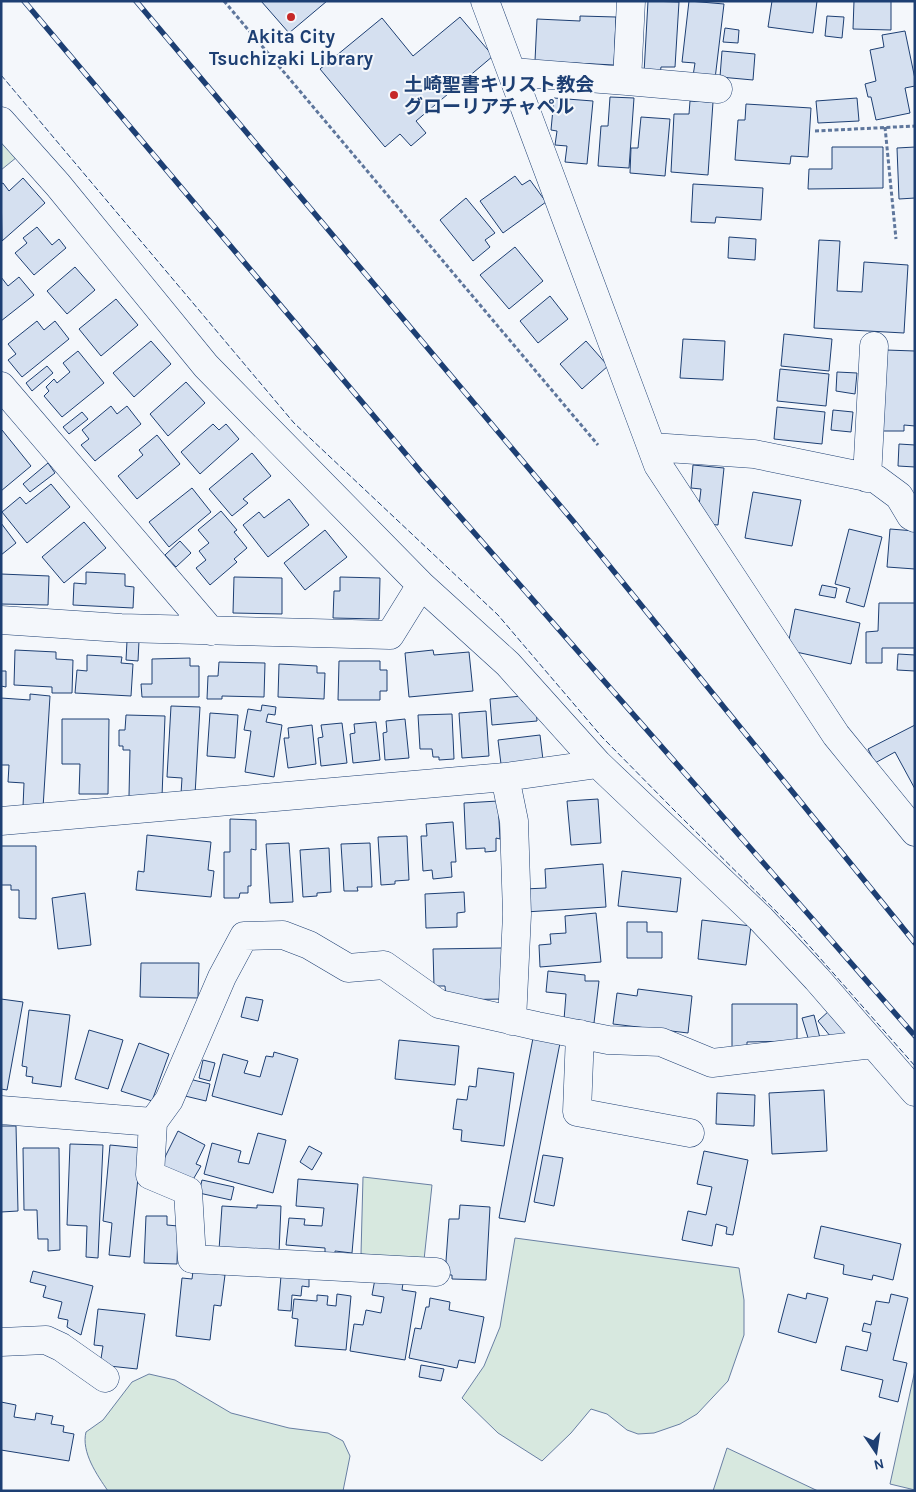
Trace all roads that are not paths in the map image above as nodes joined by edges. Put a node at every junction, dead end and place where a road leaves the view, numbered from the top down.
1 (485, 1) edge
2 (631, 1) edge
3 (512, 72) junction
4 (627, 81) junction
5 (718, 89) dead end
6 (1, 121) edge
7 (874, 346) dead end
8 (1, 386) edge
9 (652, 447) junction
10 (867, 478) junction
11 (915, 518) edge
12 (421, 585) junction
13 (1, 620) edge
14 (211, 630) junction
15 (598, 764) junction
16 (505, 777) junction
17 (1, 821) edge
18 (915, 832) edge
19 (512, 1021) junction
20 (580, 1034) junction
21 (873, 1044) junction
22 (915, 1092) edge
23 (1, 1110) edge
24 (153, 1122) junction
25 (690, 1133) dead end
26 (436, 1272) dead end
27 (1, 1342) edge
28 (105, 1378) dead end

1 - 3 street
2 - 4 street
3 - 4 street
3 - 9 street
4 - 5 street
6 - 12 street
7 - 10 street
8 - 14 street
9 - 10 street
9 - 18 street
10 - 11 street
12 - 14 street
12 - 15 street
13 - 14 street
15 - 16 street
15 - 21 street
16 - 17 street
16 - 19 street
19 - 20 street
19 - 24 street
20 - 21 street
20 - 25 street
21 - 22 street
23 - 24 street
24 - 26 street
27 - 28 street

